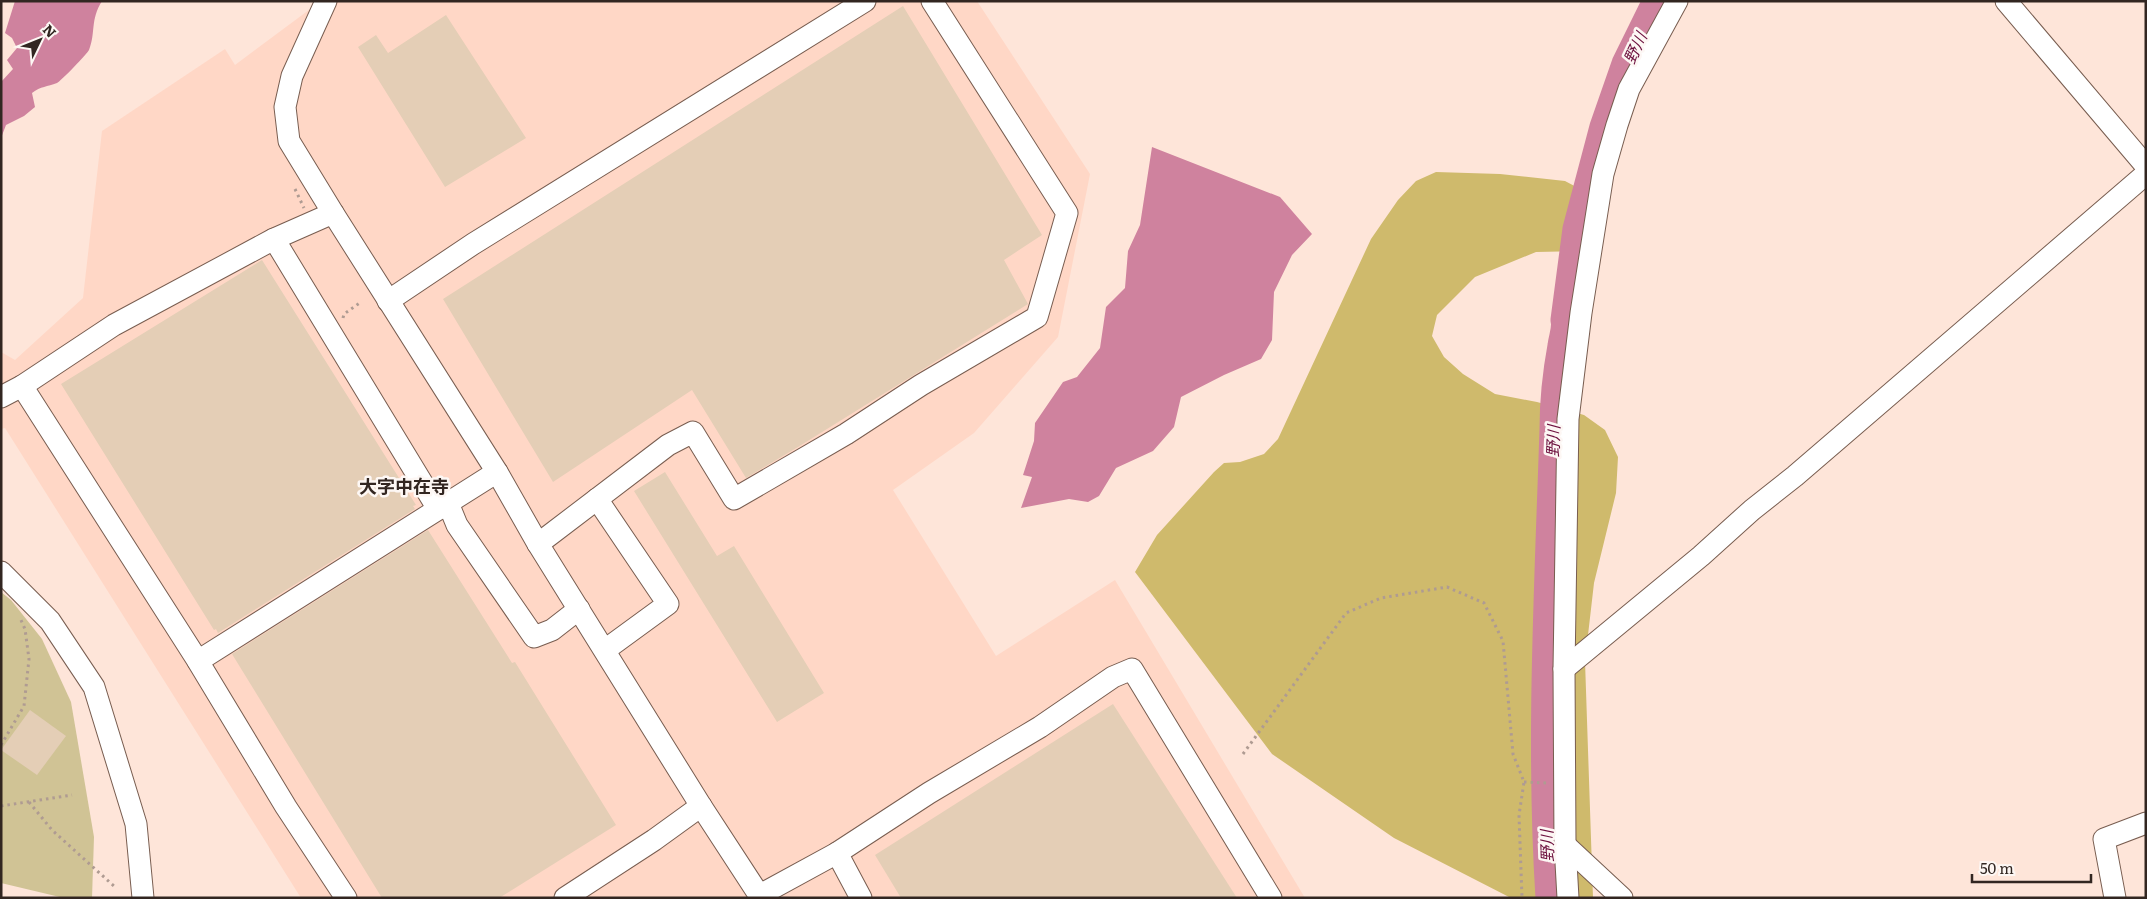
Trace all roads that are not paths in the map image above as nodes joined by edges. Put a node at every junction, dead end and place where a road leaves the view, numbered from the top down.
1 (326, 1) edge
2 (865, 1) edge
3 (932, 1) edge
4 (1677, 1) edge
5 (2006, 1) edge
6 (2146, 166) edge
7 (2146, 174) edge
8 (333, 213) junction
9 (274, 239) junction
10 (388, 301) junction
11 (22, 386) junction
12 (1, 397) edge
13 (497, 472) junction
14 (597, 499) junction
15 (443, 506) junction
16 (538, 544) junction
17 (1, 572) edge
18 (579, 609) junction
19 (605, 650) junction
20 (198, 661) junction
21 (1564, 669) junction
22 (701, 806) junction
23 (2146, 823) edge
24 (1565, 845) junction
25 (837, 853) junction
26 (760, 896) edge
27 (143, 898) edge
28 (346, 898) edge
29 (565, 898) edge
30 (861, 898) edge
31 (1272, 898) edge
32 (1568, 898) edge
33 (1622, 898) edge
34 (2114, 898) edge

1 - 8 street
2 - 10 street
3 - 14 street
4 - 21 street
5 - 6 street
7 - 21 street
8 - 9 street
8 - 10 street
9 - 11 street
9 - 15 street
10 - 13 street
11 - 12 street
11 - 20 street
13 - 15 street
13 - 16 street
14 - 16 street
14 - 19 street
15 - 18 street
15 - 20 street
16 - 18 street
17 - 27 street
18 - 19 street
19 - 22 street
20 - 28 street
21 - 24 street
22 - 26 street
22 - 29 street
23 - 34 street
24 - 32 street
24 - 33 street
25 - 26 street
25 - 30 street
25 - 31 street

